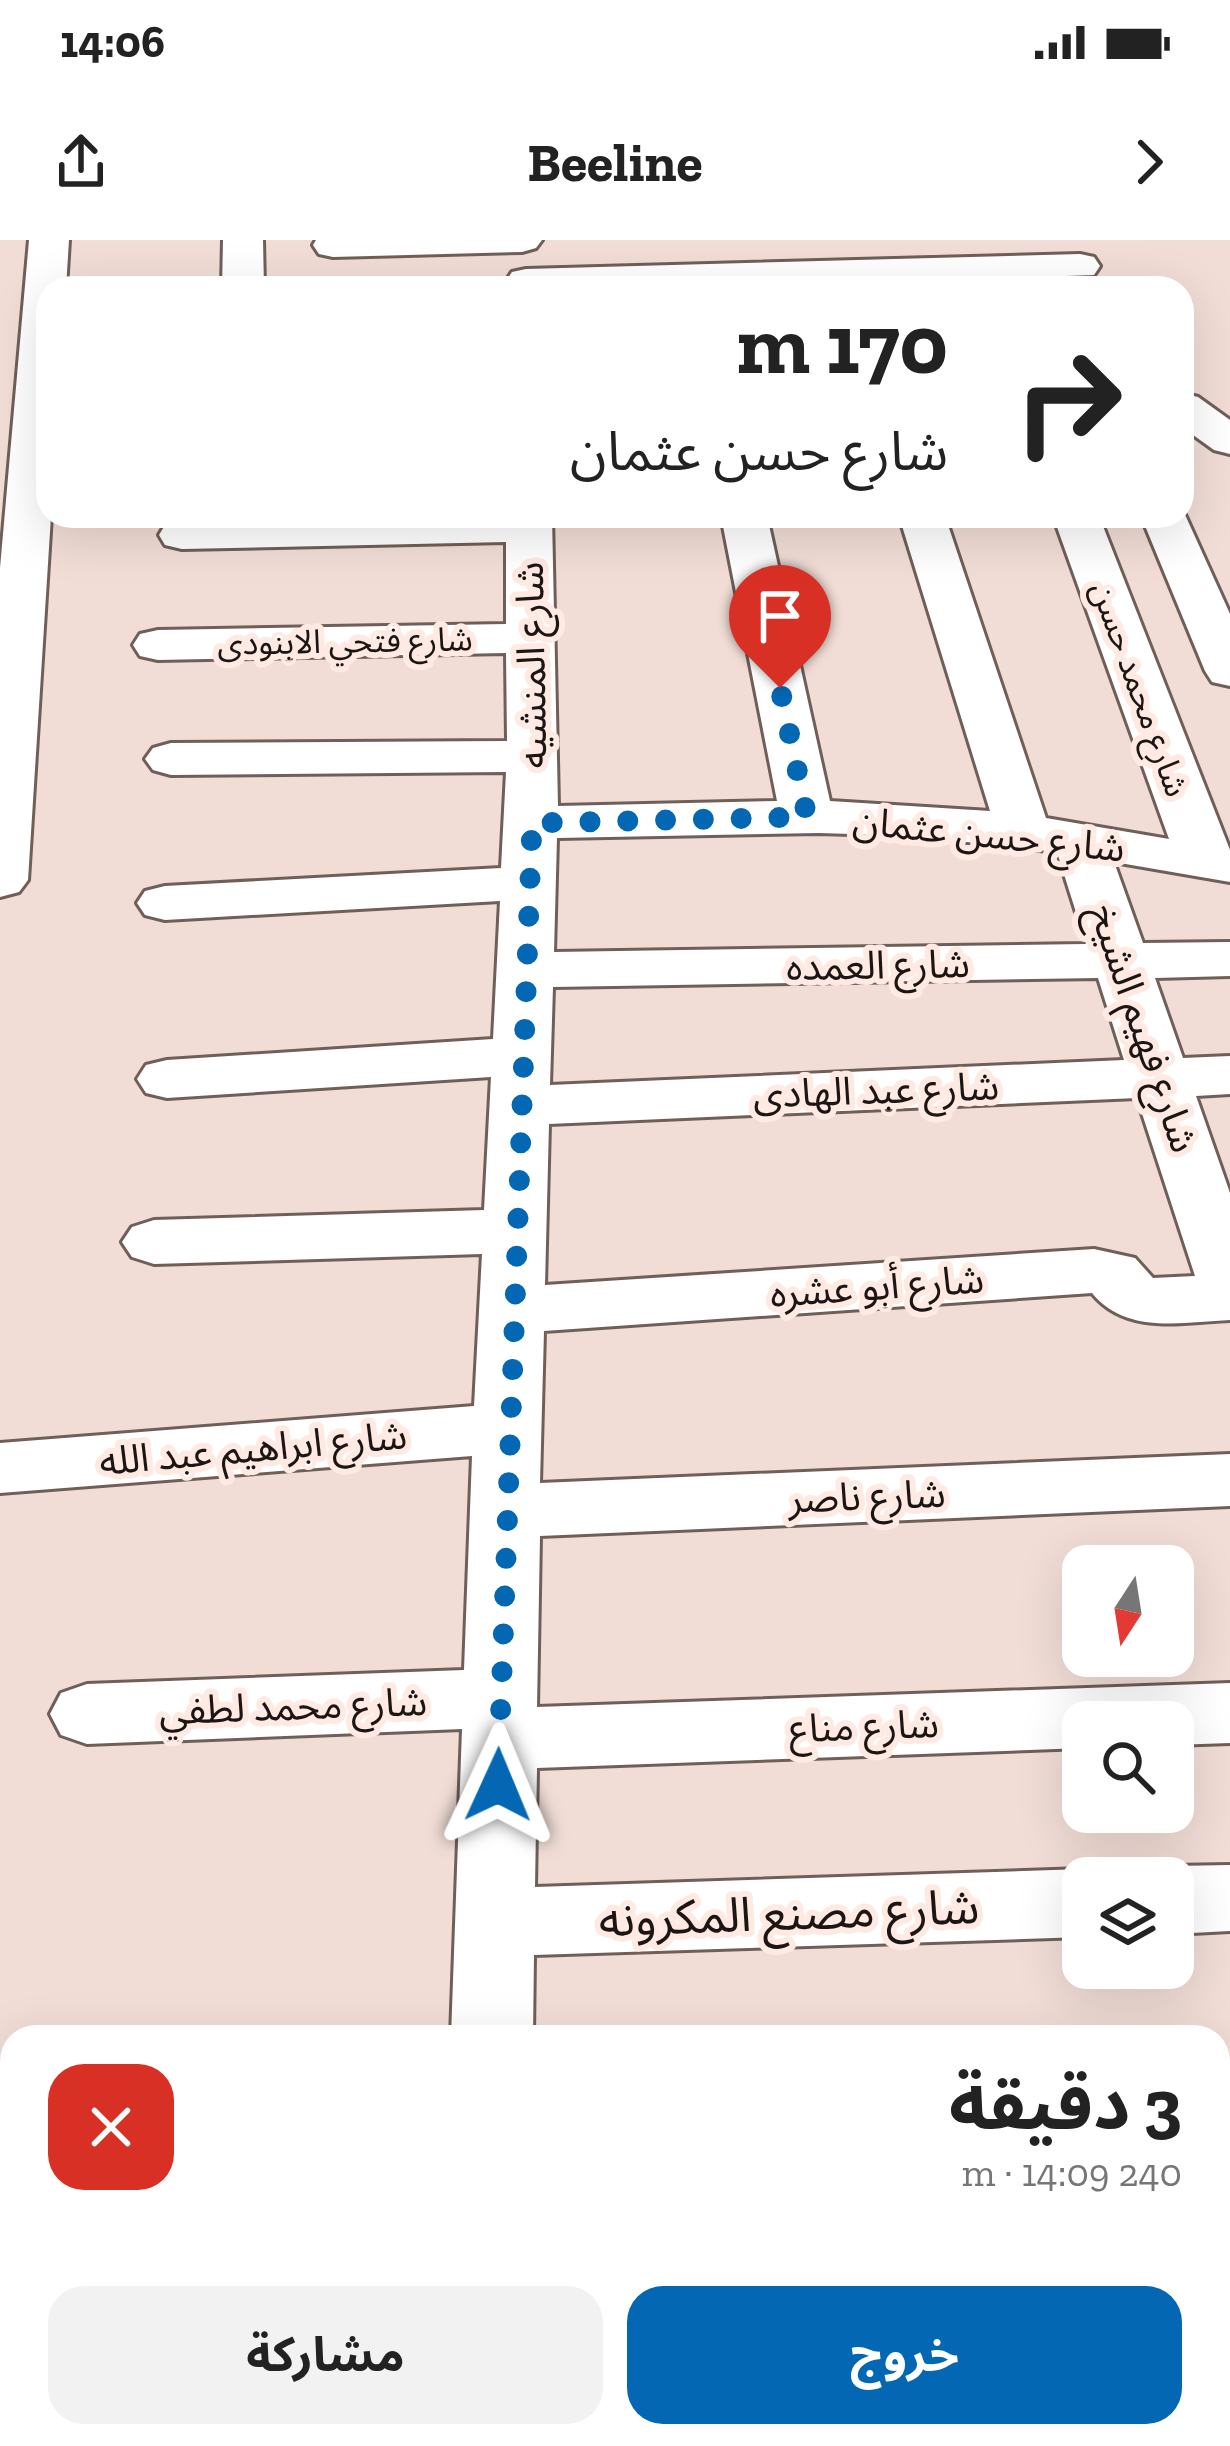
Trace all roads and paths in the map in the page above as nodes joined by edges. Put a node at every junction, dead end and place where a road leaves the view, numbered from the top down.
1 (49, 240) edge
2 (243, 240) edge
3 (333, 245) dead end
4 (525, 262) edge
5 (1080, 266) dead end
6 (46, 276) edge
7 (243, 276) edge
8 (36, 410) edge
9 (1194, 415) edge
10 (1230, 441) edge
11 (368, 528) edge
12 (530, 528) edge
13 (747, 528) edge
14 (927, 528) edge
15 (1081, 528) edge
16 (1174, 528) edge
17 (182, 536) dead end
18 (1208, 570) edge
19 (532, 638) junction
20 (158, 645) dead end
21 (1229, 666) edge
22 (533, 756) junction
23 (171, 759) dead end
24 (807, 817) junction
25 (1052, 836) junction
26 (531, 853) junction
27 (1217, 863) edge
28 (0, 880) edge
29 (165, 903) dead end
30 (1230, 959) edge
31 (1121, 961) junction
32 (526, 970) junction
33 (1230, 1075) edge
34 (1160, 1078) junction
35 (167, 1079) dead end
36 (523, 1081) junction
37 (1212, 1175) edge
38 (515, 1231) junction
39 (154, 1242) dead end
40 (1230, 1285) edge
41 (1230, 1297) edge
42 (513, 1310) junction
43 (507, 1428) junction
44 (0, 1468) edge
45 (1230, 1480) edge
46 (505, 1511) junction
47 (1230, 1713) edge
48 (87, 1714) dead end
49 (499, 1719) junction
50 (1230, 1898) edge
51 (1194, 1899) edge
52 (1062, 1904) edge
53 (495, 1922) junction
54 (492, 2025) edge

1 - 6 street
2 - 7 street
3 - 4 street
4 - 5 street
8 - 28 street
9 - 10 street
11 - 17 street
12 - 19 street, شارع المنشيه
13 - 24 street
14 - 25 street, شارع فهيم الشيخ
15 - 27 street, شارع محمد حسن
16 - 18 street
18 - 21 street
19 - 20 street, شارع فتحي الابنودى
19 - 22 street, شارع المنشيه
22 - 23 street
22 - 26 street, شارع المنشيه
24 - 25 street, شارع حسن عثمان
24 - 26 street, شارع حسن عثمان
25 - 27 street, شارع حسن عثمان
25 - 31 street, شارع فهيم الشيخ
26 - 29 street, شارع حسن عثمان
26 - 32 street, شارع المنشيه
30 - 31 street, شارع العمده
31 - 32 street, شارع العمده
31 - 34 street, شارع فهيم الشيخ
32 - 36 street, شارع المنشيه
33 - 34 street, شارع عبد الهادى
34 - 36 street, شارع عبد الهادى
34 - 37 street, شارع فهيم الشيخ
35 - 36 street, شارع عبد الهادى
36 - 38 street, شارع المنشيه
37 - 40 street, شارع فهيم الشيخ
38 - 39 street
38 - 42 street, شارع المنشيه
41 - 42 street, شارع أبو عشره
42 - 43 street, شارع المنشيه
43 - 44 street, شارع ابراهيم عبد الله
43 - 46 street, شارع المنشيه
45 - 46 street, شارع ناصر
46 - 49 street, شارع المنشيه
47 - 49 street, شارع مناع
48 - 49 street, شارع محمد لطفي
49 - 53 street, شارع المنشيه
50 - 51 street
52 - 53 street, شارع مصنع المكرونه
53 - 54 street, شارع المنشيه

